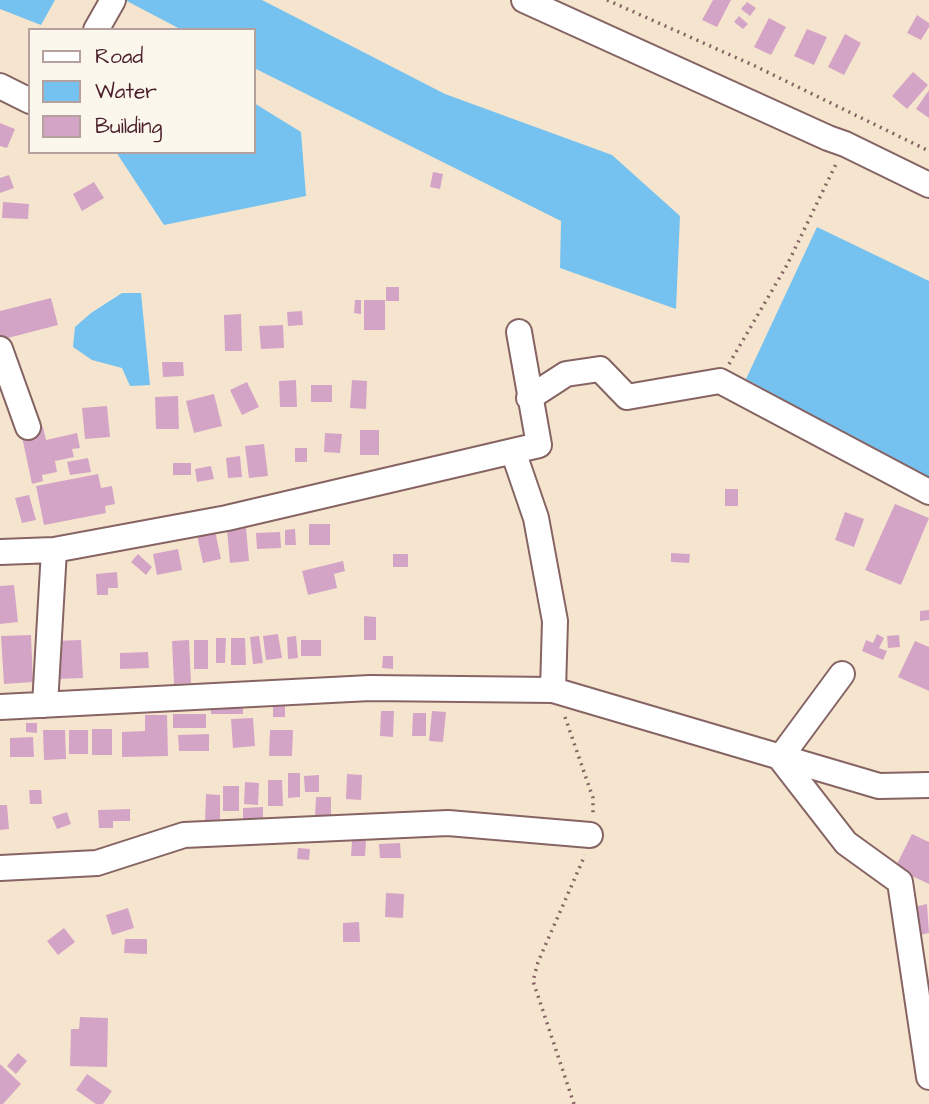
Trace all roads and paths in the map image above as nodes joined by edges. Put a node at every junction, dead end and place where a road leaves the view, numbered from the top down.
1 (113, 0) edge
2 (524, 0) edge
3 (607, 0) edge
4 (97, 28) edge
5 (0, 86) edge
6 (28, 100) edge
7 (845, 144) junction
8 (929, 151) edge
9 (929, 185) edge
10 (519, 332) dead end
11 (0, 349) edge
12 (719, 381) junction
13 (529, 398) junction
14 (28, 427) dead end
15 (513, 451) junction
16 (929, 492) edge
17 (54, 550) junction
18 (0, 552) edge
19 (842, 674) dead end
20 (553, 690) junction
21 (45, 705) junction
22 (0, 707) edge
23 (780, 758) junction
24 (929, 785) edge
25 (590, 835) junction
26 (0, 868) edge
27 (921, 965) edge
28 (929, 1077) edge
29 (574, 1104) edge

1 - 4 street
2 - 7 street
3 - 8 path
5 - 6 street
7 - 9 street
7 - 12 path
10 - 13 street
11 - 14 street
12 - 13 street
12 - 16 street
13 - 15 street
15 - 17 street
15 - 20 street
17 - 18 street
17 - 21 street
19 - 23 street
20 - 21 street
20 - 23 street
20 - 25 path
21 - 22 street
23 - 24 street
23 - 27 street
25 - 26 street
25 - 29 path
27 - 28 street

